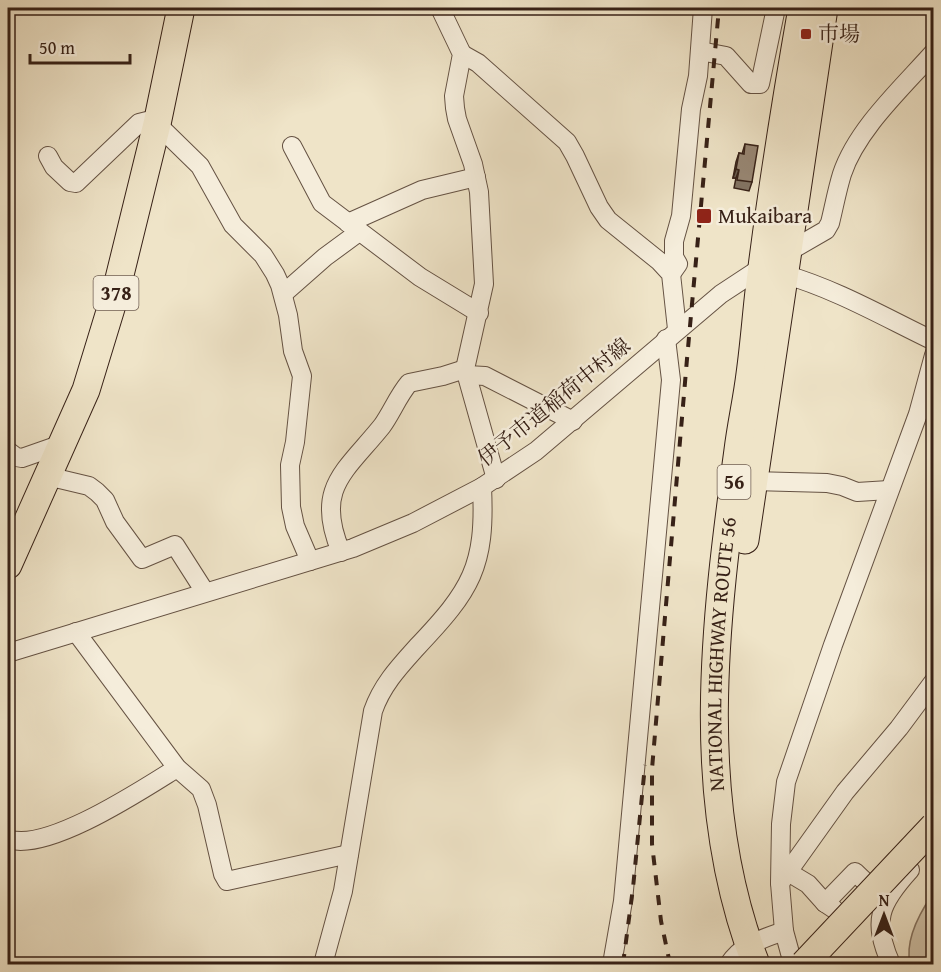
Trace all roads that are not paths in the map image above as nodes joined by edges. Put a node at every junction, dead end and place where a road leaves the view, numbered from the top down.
1 (181, 8) edge
2 (703, 8) edge
3 (776, 8) edge
4 (802, 8) edge
5 (824, 8) edge
6 (444, 9) edge
7 (700, 51) junction
8 (933, 52) edge
9 (462, 54) junction
10 (157, 124) junction
11 (292, 146) dead end
12 (48, 156) dead end
13 (476, 177) junction
14 (354, 227) junction
15 (777, 265) junction
16 (671, 273) junction
17 (282, 294) junction
18 (478, 313) junction
19 (671, 334) junction
20 (933, 341) edge
21 (933, 355) edge
22 (466, 372) junction
23 (573, 421) junction
24 (62, 444) junction
25 (8, 451) edge
26 (47, 476) junction
27 (754, 481) junction
28 (489, 483) junction
29 (889, 490) junction
30 (341, 552) junction
31 (310, 561) junction
32 (8, 565) edge
33 (205, 592) junction
34 (76, 632) junction
35 (8, 653) edge
36 (933, 681) edge
37 (177, 768) junction
38 (933, 826) edge
39 (8, 839) edge
40 (723, 839) junction
41 (933, 844) edge
42 (350, 854) junction
43 (784, 878) junction
44 (886, 902) junction
45 (784, 931) junction
46 (752, 954) edge
47 (323, 964) edge
48 (612, 964) edge
49 (729, 964) edge
50 (793, 964) edge
51 (804, 964) edge
52 (891, 964) edge

1 - 10 highway, 378
2 - 7 street
3 - 7 street
4 - 15 highway, NATIONAL HIGHWAY ROUTE 56 / 56
5 - 15 highway, NATIONAL HIGHWAY ROUTE 56 / 56
6 - 9 street
7 - 16 street
8 - 15 street, 伊予市道稲荷中村線
9 - 13 street
9 - 16 street
10 - 12 street
10 - 17 street
10 - 24 highway, 378
11 - 14 street
13 - 14 street
13 - 18 street
14 - 17 street
14 - 18 street
15 - 19 street, 伊予市道稲荷中村線
15 - 20 street
15 - 27 highway, NATIONAL HIGHWAY ROUTE 56 / 56
15 - 40 highway, NATIONAL HIGHWAY ROUTE 56 / 56
16 - 19 street
17 - 31 street
18 - 22 street
19 - 23 street, 伊予市道稲荷中村線
19 - 48 street
21 - 29 street
22 - 23 street
22 - 28 street
22 - 30 street
23 - 28 street, 伊予市道稲荷中村線
24 - 25 street
24 - 26 highway, 378
26 - 32 highway, 378
26 - 33 street
27 - 29 street
27 - 40 highway, NATIONAL HIGHWAY ROUTE 56 / 56
28 - 30 street, 伊予市道稲荷中村線
28 - 42 street
29 - 43 street
30 - 31 street, 伊予市道稲荷中村線
31 - 33 street, 伊予市道稲荷中村線
33 - 34 street, 伊予市道稲荷中村線
34 - 35 street, 伊予市道稲荷中村線
34 - 37 street
36 - 43 street
37 - 39 street
37 - 42 street
38 - 51 highway, bridge
40 - 46 highway, NATIONAL HIGHWAY ROUTE 56 / 56
41 - 44 street
42 - 47 street
43 - 44 street
43 - 45 street
44 - 52 street
45 - 46 street
45 - 50 street
46 - 49 street

